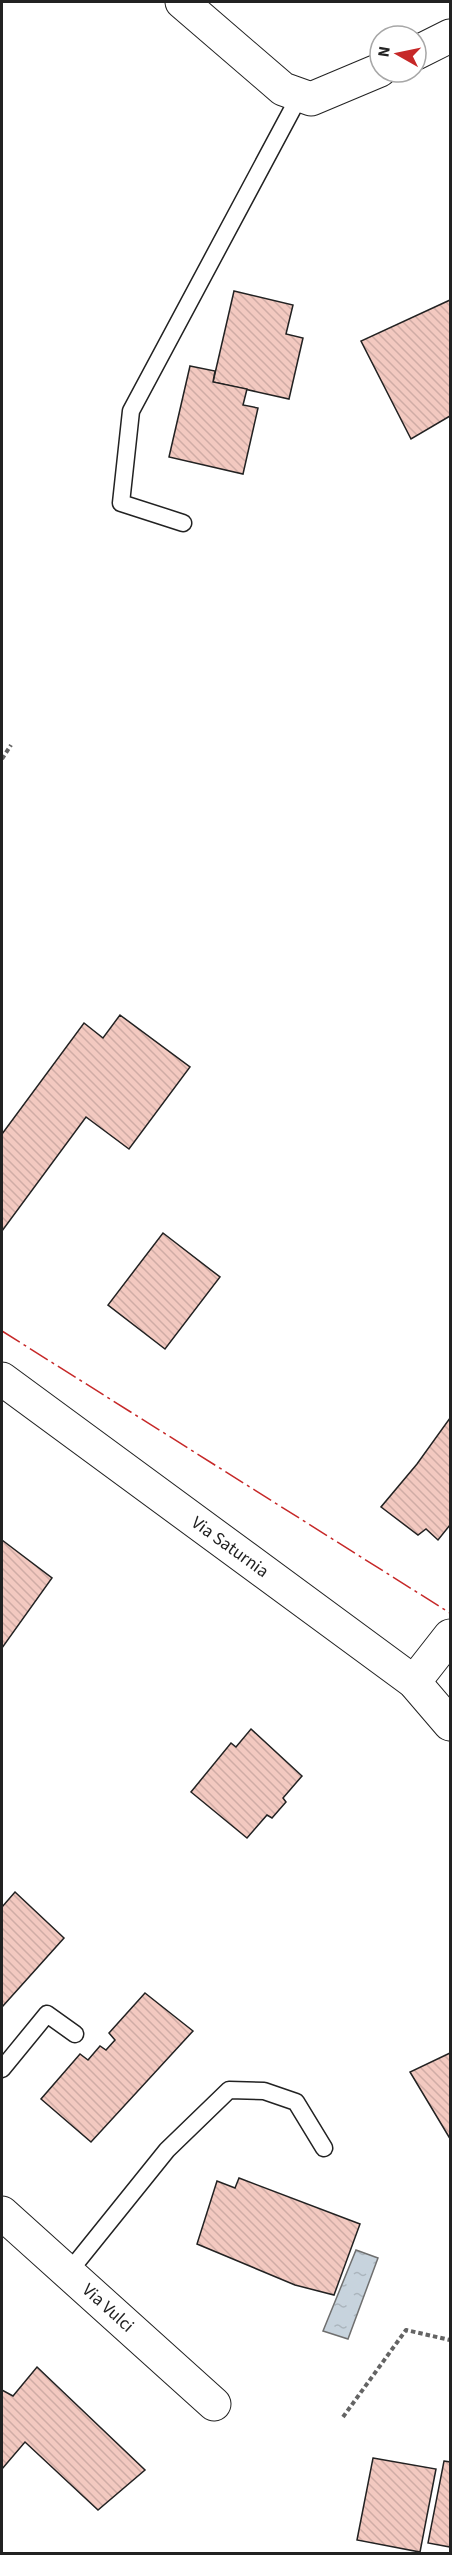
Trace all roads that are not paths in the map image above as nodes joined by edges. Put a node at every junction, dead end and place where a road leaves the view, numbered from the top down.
1 (182, 2) edge
2 (450, 36) edge
3 (428, 47) edge
4 (368, 75) edge
5 (300, 95) junction
6 (183, 523) dead end
7 (2, 1379) edge
8 (450, 1636) edge
9 (414, 1682) junction
10 (450, 1724) edge
11 (75, 2034) dead end
12 (2, 2068) edge
13 (324, 2148) dead end
14 (2, 2212) edge
15 (68, 2273) junction
16 (214, 2404) dead end

1 - 5 street
2 - 3 street
4 - 5 street
5 - 6 lane
7 - 9 street, Via Saturnia
8 - 9 street
9 - 10 street, Via Saturnia
11 - 12 lane
13 - 15 lane
14 - 15 street, Via Vulci
15 - 16 street, Via Vulci

